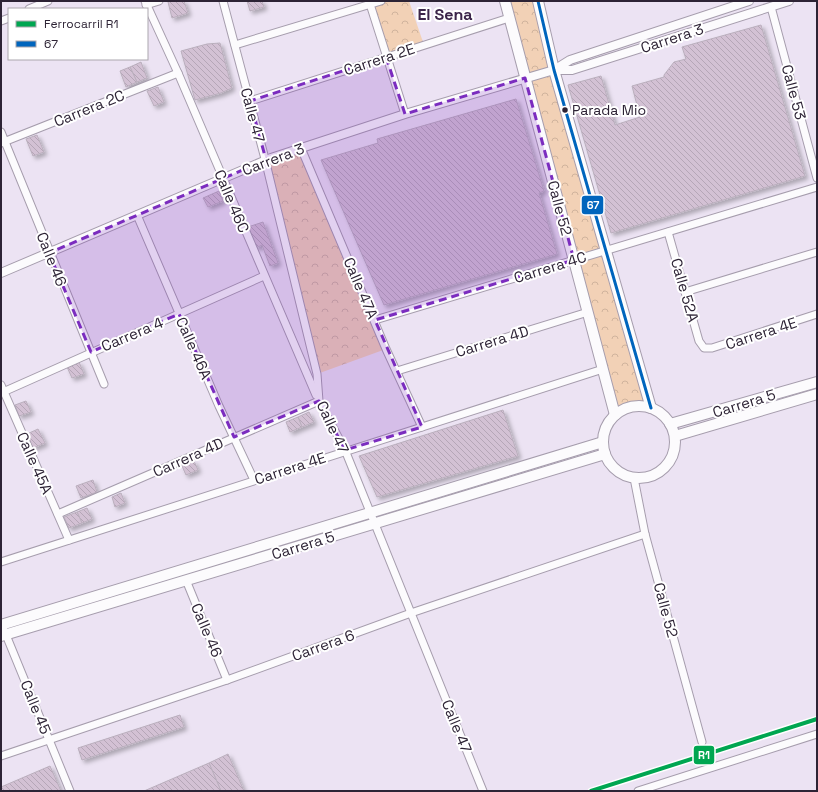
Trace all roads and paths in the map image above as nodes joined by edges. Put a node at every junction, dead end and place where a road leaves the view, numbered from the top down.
1 (48, 1) edge
2 (159, 1) edge
3 (223, 1) edge
4 (381, 1) edge
5 (505, 1) edge
6 (538, 1) edge
7 (749, 1) edge
8 (789, 1) edge
9 (145, 3) edge
10 (369, 3) edge
11 (771, 7) junction
12 (31, 8) edge
13 (148, 9) edge
14 (509, 18) junction
15 (235, 45) junction
16 (386, 57) junction
17 (554, 70) junction
18 (178, 73) junction
19 (525, 78) junction
20 (250, 101) junction
21 (405, 114) junction
22 (1, 132) edge
23 (3, 142) edge
24 (302, 148) junction
25 (266, 160) junction
26 (817, 178) edge
27 (222, 179) junction
28 (817, 187) edge
29 (137, 215) junction
30 (668, 232) junction
31 (606, 250) junction
32 (49, 252) junction
33 (817, 252) edge
34 (574, 260) junction
35 (1, 273) edge
36 (264, 276) junction
37 (685, 292) junction
38 (588, 312) junction
39 (179, 314) junction
40 (817, 314) edge
41 (375, 320) junction
42 (704, 348) joint
43 (91, 352) junction
44 (603, 368) junction
45 (397, 371) junction
46 (817, 382) edge
47 (104, 384) dead end
48 (1, 385) edge
49 (806, 385) junction
50 (3, 393) edge
51 (813, 395) edge
52 (319, 401) junction
53 (651, 408) junction
54 (615, 414) junction
55 (670, 424) junction
56 (422, 426) junction
57 (675, 436) junction
58 (234, 437) junction
59 (602, 442) junction
60 (345, 450) junction
61 (605, 454) junction
62 (634, 478) junction
63 (254, 480) junction
64 (370, 513) junction
65 (58, 514) junction
66 (374, 523) junction
67 (645, 534) junction
68 (69, 540) junction
69 (1, 562) edge
70 (186, 580) junction
71 (411, 613) junction
72 (2, 628) edge
73 (228, 680) junction
74 (817, 734) edge
75 (49, 738) junction
76 (702, 742) dead end
77 (1, 756) edge
78 (70, 791) edge
79 (483, 791) edge
80 (638, 791) edge

1 - 12 street
2 - 9 street
3 - 15 street, Calle 47
4 - 10 street
5 - 14 main road, Calle 52
6 - 17 main road
7 - 17 street, Carrera 3
8 - 11 street, Carrera 3
10 - 15 street
10 - 16 street
11 - 17 street, Carrera 3
11 - 26 street, Calle 53
13 - 18 street, Calle 46C
14 - 16 street, Carrera 2E
14 - 19 main road, Calle 52
15 - 20 street, Calle 47
16 - 20 street, Carrera 2E
16 - 21 street
17 - 19 street, Carrera 3
17 - 31 main road
18 - 23 street, Carrera 2C
18 - 27 street, Calle 46C
19 - 21 street, Carrera 3
19 - 34 main road, Calle 52
20 - 25 street, Calle 47
21 - 24 street, Carrera 3
22 - 23 street, Calle 46
23 - 32 street, Calle 46
24 - 25 street, Carrera 3
24 - 41 street, Calle 47A
25 - 27 street, Carrera 3
25 - 52 street, Calle 47
27 - 29 street, Carrera 3
27 - 36 street, Calle 46C
28 - 30 street, Carrera 4C
29 - 32 street, Carrera 3
29 - 39 street, Calle 46A
30 - 31 street, Carrera 4C
30 - 37 street, Calle 52A
31 - 34 street, Carrera 4C
31 - 53 main road
32 - 35 street, Carrera 3
32 - 43 street, Calle 46
33 - 37 street
34 - 38 main road, Calle 52
34 - 41 street, Carrera 4C
36 - 39 street, Carrera 4
36 - 52 street, Calle 46C
37 - 42 street, Calle 52A
38 - 44 main road, Calle 52
38 - 45 street, Carrera 4D
39 - 43 street, Carrera 4
39 - 58 street, Calle 46A
40 - 42 street, Carrera 4E
41 - 45 street, Calle 47A
43 - 47 street, Calle 46
43 - 50 street, Carrera 4
44 - 54 main road, Calle 52
44 - 56 street, Carrera 4E
45 - 56 street, Calle 47A
46 - 49 main road, Carrera 5
48 - 50 street, Calle 45A
49 - 51 main road
49 - 55 main road, Carrera 5
50 - 65 street, Calle 45A
51 - 57 main road, Carrera 5
52 - 58 street, Carrera 4D
52 - 60 street, Calle 47
53 - 54 main road
53 - 55 main road
54 - 59 main road
55 - 57 main road
56 - 60 street, Carrera 4E
57 - 62 main road
58 - 63 street, Calle 46A
58 - 65 street, Carrera 4D
59 - 61 main road
59 - 64 main road, Carrera 5
60 - 63 street, Carrera 4E
60 - 64 street, Calle 47
61 - 62 main road
61 - 66 main road, Carrera 5
62 - 67 street, Calle 52
63 - 68 street, Carrera 4E
64 - 66 street, Calle 47
64 - 72 main road, Carrera 5
65 - 68 street, Calle 45A
66 - 70 main road, Carrera 5
66 - 71 street, Calle 47
67 - 71 street, Carrera 6
67 - 76 street, Calle 52
68 - 69 street, Carrera 4E
70 - 72 main road, Carrera 5
70 - 73 street, Calle 46
71 - 73 street, Carrera 6
71 - 79 street, Calle 47
72 - 75 street, Calle 45
73 - 75 street, Carrera 6
74 - 80 street
75 - 77 street, Carrera 6
75 - 78 street, Calle 45

